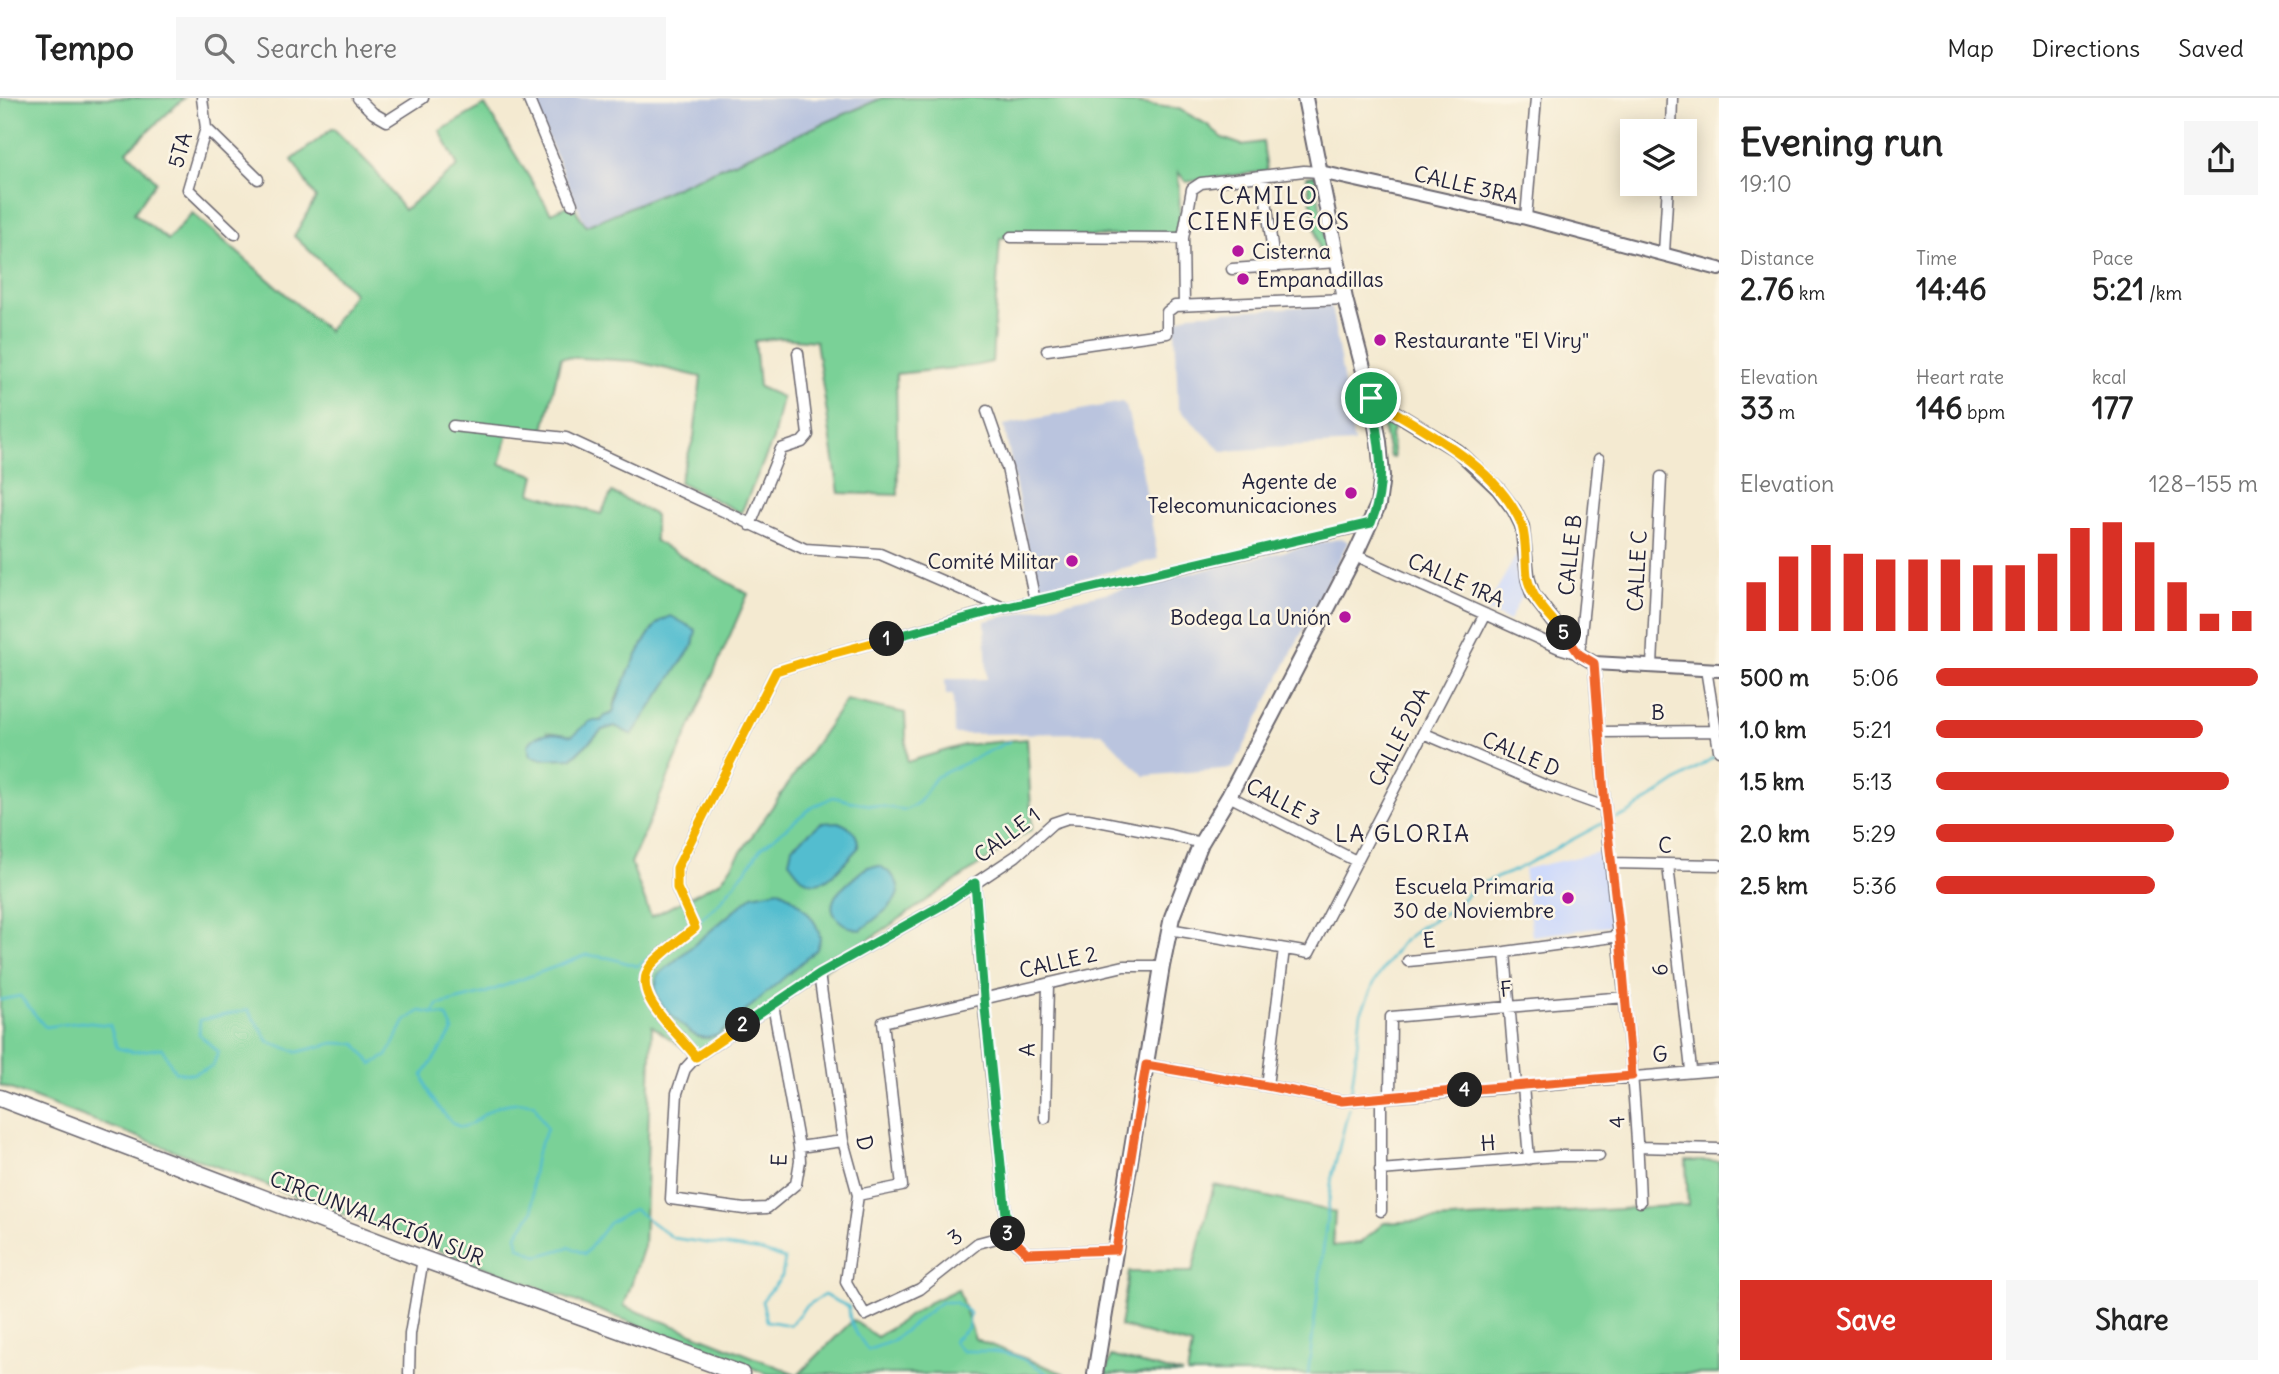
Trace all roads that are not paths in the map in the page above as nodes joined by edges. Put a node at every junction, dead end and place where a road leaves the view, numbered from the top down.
1 (201, 98) edge
2 (358, 98) edge
3 (423, 98) edge
4 (528, 98) edge
5 (1305, 98) edge
6 (1536, 98) edge
7 (1672, 98) edge
8 (1671, 119) edge
9 (206, 128) junction
10 (1320, 172) junction
11 (1263, 176) junction
12 (258, 179) dead end
13 (1667, 196) edge
14 (572, 204) dead end
15 (1526, 218) junction
16 (235, 234) dead end
17 (1011, 237) dead end
18 (1183, 238) junction
19 (1664, 253) junction
20 (1273, 254) dead end
21 (1338, 262) junction
22 (1233, 269) dead end
23 (1719, 269) edge
24 (1345, 299) junction
25 (1184, 306) junction
26 (1047, 349) dead end
27 (799, 353) dead end
28 (1371, 398) junction
29 (987, 411) dead end
30 (453, 426) dead end
31 (1599, 459) dead end
32 (1661, 477) dead end
33 (1371, 523) junction
34 (750, 525) junction
35 (1355, 555) junction
36 (1035, 601) junction
37 (1004, 608) junction
38 (1485, 614) junction
39 (1579, 654) junction
40 (1594, 663) junction
41 (1651, 666) junction
42 (1713, 670) edge
43 (1717, 731) edge
44 (1600, 732) junction
45 (1423, 733) junction
46 (1719, 750) edge
47 (1230, 796) junction
48 (1605, 807) junction
49 (1201, 843) junction
50 (1356, 862) junction
51 (1610, 863) junction
52 (1668, 865) junction
53 (1719, 865) edge
54 (975, 883) junction
55 (1169, 929) junction
56 (1620, 936) junction
57 (1284, 949) junction
58 (1505, 952) junction
59 (1408, 961) dead end
60 (1162, 966) junction
61 (819, 974) junction
62 (1048, 984) junction
63 (1625, 997) junction
64 (984, 998) junction
65 (773, 1005) junction
66 (1509, 1008) junction
67 (696, 1057) junction
68 (1146, 1065) junction
69 (1691, 1070) junction
70 (1719, 1070) edge
71 (1632, 1076) junction
72 (1267, 1086) junction
73 (1519, 1086) junction
74 (1386, 1097) junction
75 (0, 1098) edge
76 (1045, 1118) dead end
77 (843, 1141) junction
78 (799, 1147) junction
79 (1638, 1147) junction
80 (1719, 1149) edge
81 (1599, 1156) dead end
82 (1529, 1159) junction
83 (1380, 1170) junction
84 (858, 1195) junction
85 (671, 1199) joint
86 (1640, 1202) dead end
87 (1381, 1211) dead end
88 (1008, 1235) junction
89 (1116, 1250) junction
90 (423, 1259) junction
91 (865, 1315) joint
92 (409, 1374) edge
93 (741, 1374) edge
94 (1095, 1374) edge

1 - 9 street, 5TA
2 - 3 street
4 - 14 street
5 - 10 main road
6 - 15 street
7 - 8 street
9 - 12 street
9 - 16 street, 5TA
10 - 11 street, CALLE 3RA
10 - 15 street, CALLE 3RA
10 - 21 main road
11 - 18 street, CALLE 3RA
11 - 20 street
13 - 19 street
15 - 19 street, CALLE 3RA
17 - 18 street
18 - 25 street
19 - 23 street, CALLE 3RA
21 - 22 street
21 - 24 main road
24 - 25 street
24 - 28 main road
25 - 26 street
27 - 34 street
28 - 33 main road
28 - 39 street
29 - 36 street
30 - 34 street
31 - 39 street, CALLE B
32 - 41 street, CALLE C
33 - 35 main road
33 - 36 street
34 - 37 street
35 - 38 street, CALLE 1RA
35 - 47 main road
36 - 37 street
37 - 67 street
38 - 39 street, CALLE 1RA
38 - 45 street, CALLE 2DA
39 - 40 street
40 - 41 street
40 - 44 street, 4
41 - 42 street
42 - 43 street
43 - 44 street, B
43 - 46 street
44 - 48 street, 4
45 - 48 street, CALLE D
45 - 50 street, CALLE 2DA
47 - 49 main road
47 - 50 street, CALLE 3
48 - 51 street, 4
49 - 54 street, CALLE 1
49 - 55 main road
50 - 57 street, CALLE 2DA
51 - 52 street, C
51 - 56 street, 4
52 - 53 street, C
52 - 69 street, 6
54 - 61 street, CALLE 1
54 - 64 street
55 - 57 street
55 - 60 main road
56 - 58 street, E
56 - 63 street, 4
57 - 72 street
58 - 59 street, E
58 - 66 street
60 - 62 street, CALLE 2
60 - 68 main road
61 - 65 street, CALLE 1
61 - 77 street, D
62 - 64 street, CALLE 2
62 - 76 street, A
63 - 66 street, F
63 - 71 street, 4
64 - 84 street, CALLE 2
64 - 88 street
65 - 67 street, CALLE 1
65 - 78 street, E
66 - 73 street
66 - 74 street, F
67 - 85 street, CALLE 1
68 - 72 street, G
68 - 89 main road
69 - 70 street, G
69 - 71 street, G
71 - 73 street, G
71 - 79 street, 4
72 - 74 street, G
73 - 74 street, G
73 - 82 street
74 - 83 street
75 - 90 main road, CIRCUNVALACIÓN SUR
77 - 78 street
77 - 84 street, D
78 - 85 street, E
79 - 80 street
79 - 86 street, 4
81 - 82 street, H
82 - 83 street, H
83 - 87 street
84 - 91 street, D
88 - 89 street
88 - 91 street, 3
89 - 94 main road
90 - 92 street
90 - 93 main road, CIRCUNVALACIÓN SUR

